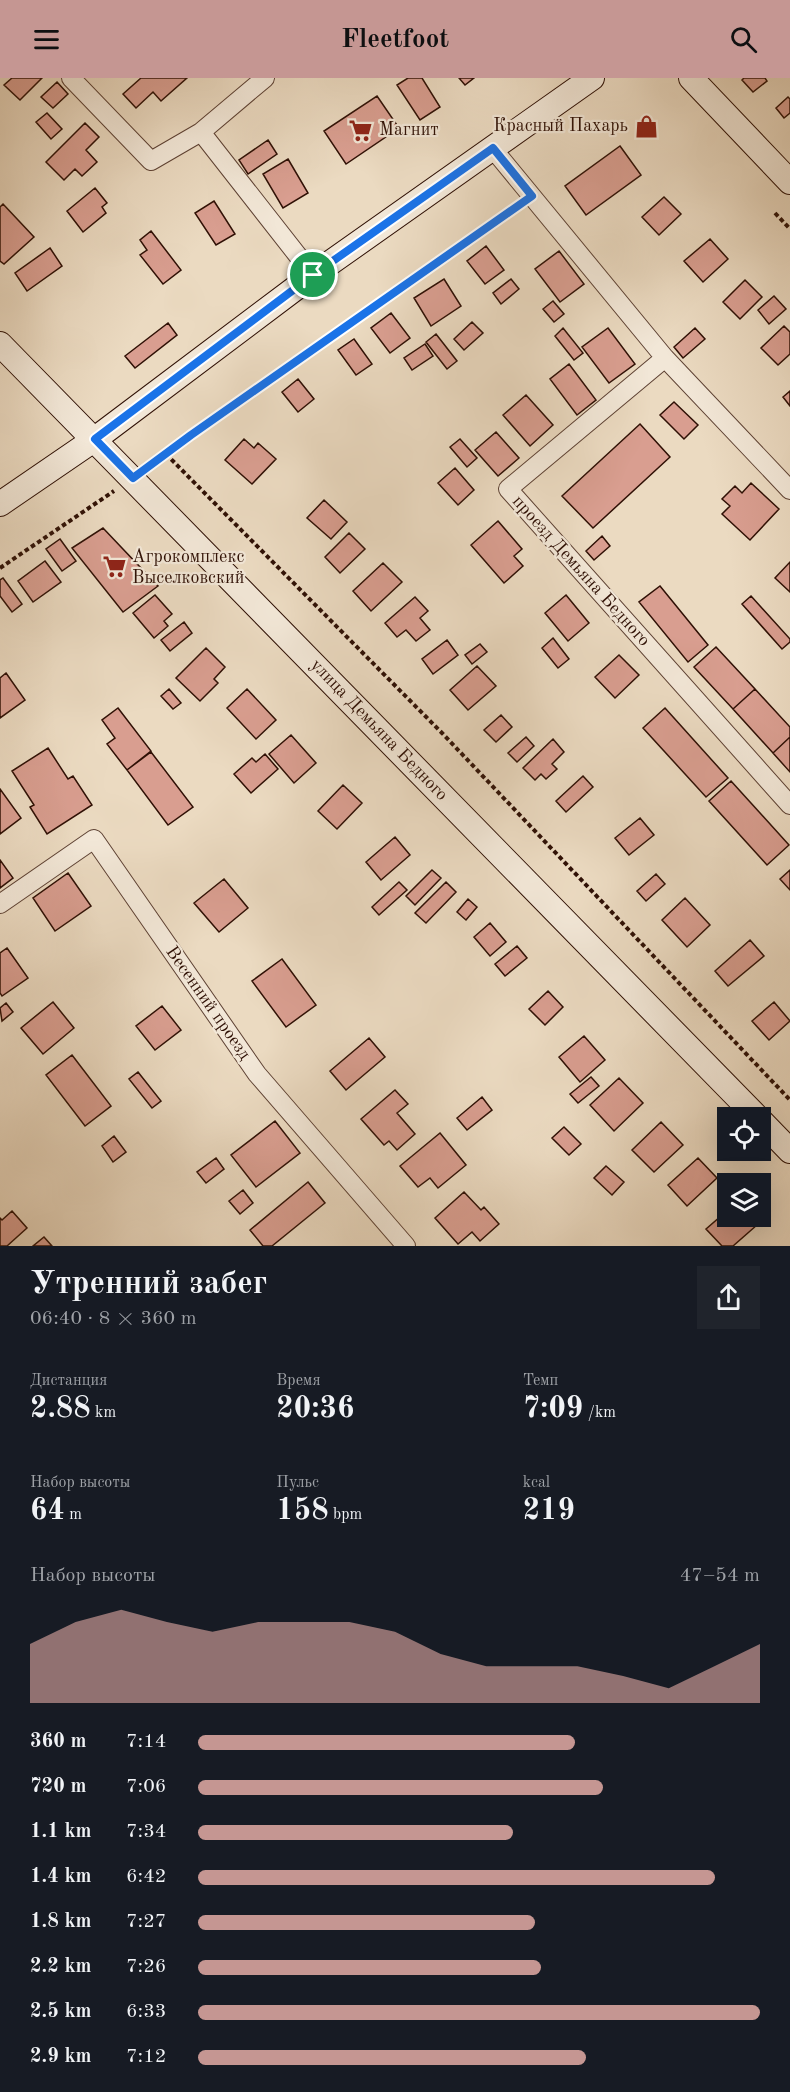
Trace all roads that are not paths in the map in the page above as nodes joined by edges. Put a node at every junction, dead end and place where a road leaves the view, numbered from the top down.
1 (71, 78) edge
2 (265, 78) edge
3 (592, 78) edge
4 (691, 78) edge
5 (201, 132) junction
6 (493, 148) junction
7 (790, 182) edge
8 (313, 275) junction
9 (0, 344) edge
10 (665, 358) junction
11 (95, 439) junction
12 (790, 490) edge
13 (0, 504) edge
14 (790, 805) edge
15 (0, 904) edge
16 (747, 1107) edge
17 (771, 1131) edge
18 (790, 1151) edge
19 (406, 1246) edge

1 - 5 street
2 - 5 street
3 - 6 street
4 - 7 street
5 - 8 street
6 - 8 street
6 - 10 street
8 - 11 street
9 - 11 street, улица Демьяна Бедного
10 - 12 street
10 - 14 street, проезд Демьяна Бедного
11 - 13 street
11 - 16 street, улица Демьяна Бедного
15 - 19 street, Весенний проезд
17 - 18 street, улица Демьяна Бедного

